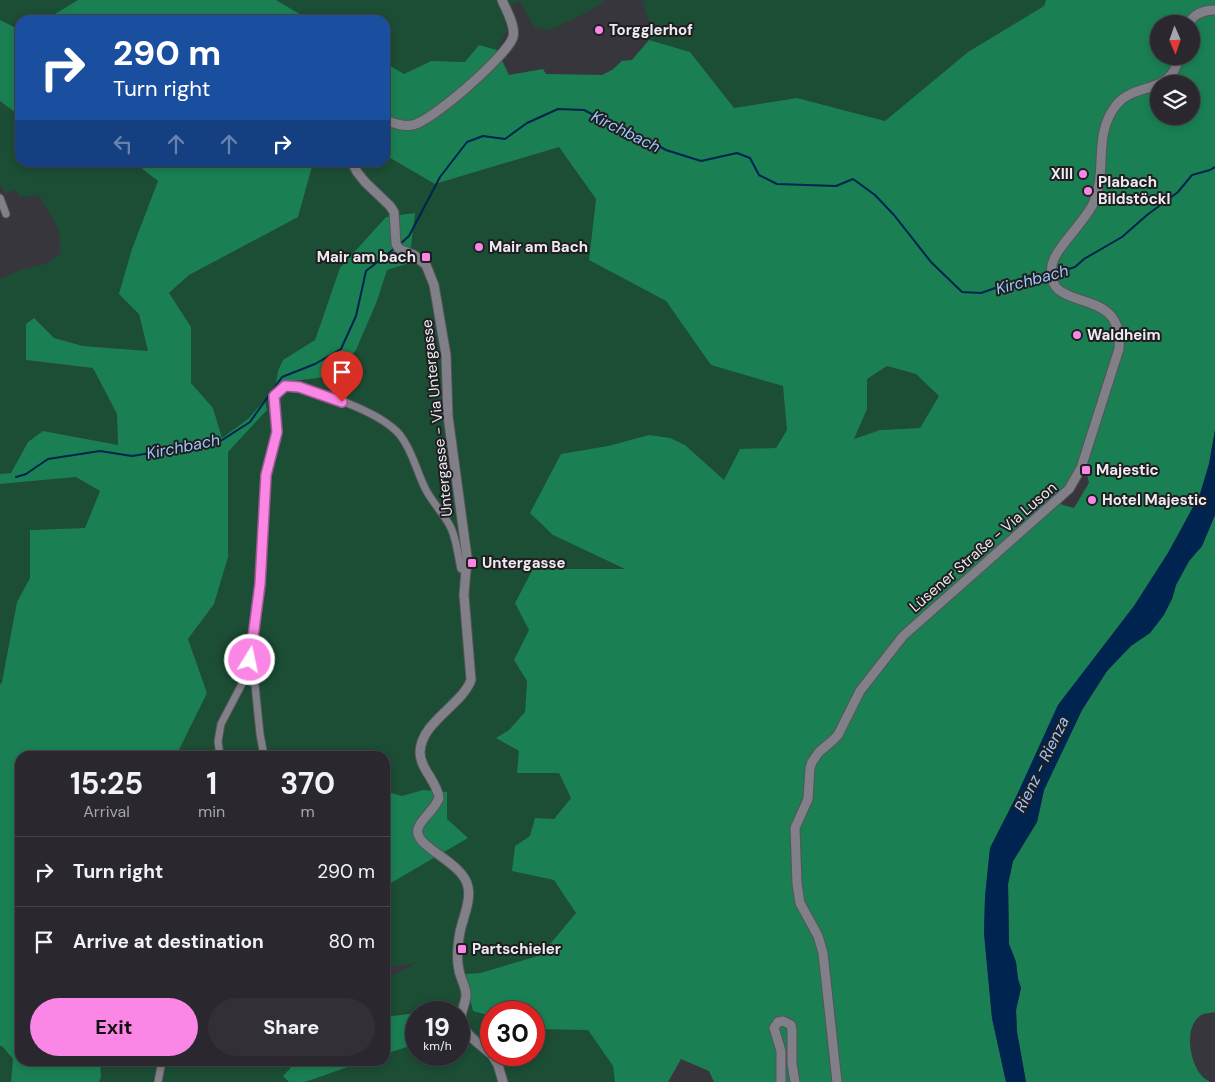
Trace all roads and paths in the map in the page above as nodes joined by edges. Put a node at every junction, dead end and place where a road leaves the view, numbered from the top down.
1 (502, 0) edge
2 (1215, 10) edge
3 (1196, 15) edge
4 (1178, 65) edge
5 (390, 121) edge
6 (354, 167) edge
7 (0, 198) edge
8 (6, 214) dead end
9 (466, 571) junction
10 (250, 660) junction
11 (219, 751) edge
12 (263, 751) edge
13 (480, 1044) edge
14 (161, 1066) edge
15 (498, 1066) edge
16 (158, 1082) edge
17 (503, 1082) edge
18 (781, 1082) edge
19 (795, 1082) edge
20 (837, 1082) edge

1 - 5 street
2 - 3 street
4 - 20 street, Lüsener Straße - Via Luson
6 - 9 street, Untergasse - Via Untergasse
7 - 8 street
9 - 10 street, Untergasse - Via Untergasse
9 - 13 street, Untergasse - Via Untergasse
10 - 11 street, Untergasse - Via Untergasse
10 - 12 street, Untergasse - Via Untergasse
14 - 16 street
15 - 17 street, Untergasse - Via Untergasse
18 - 19 street

